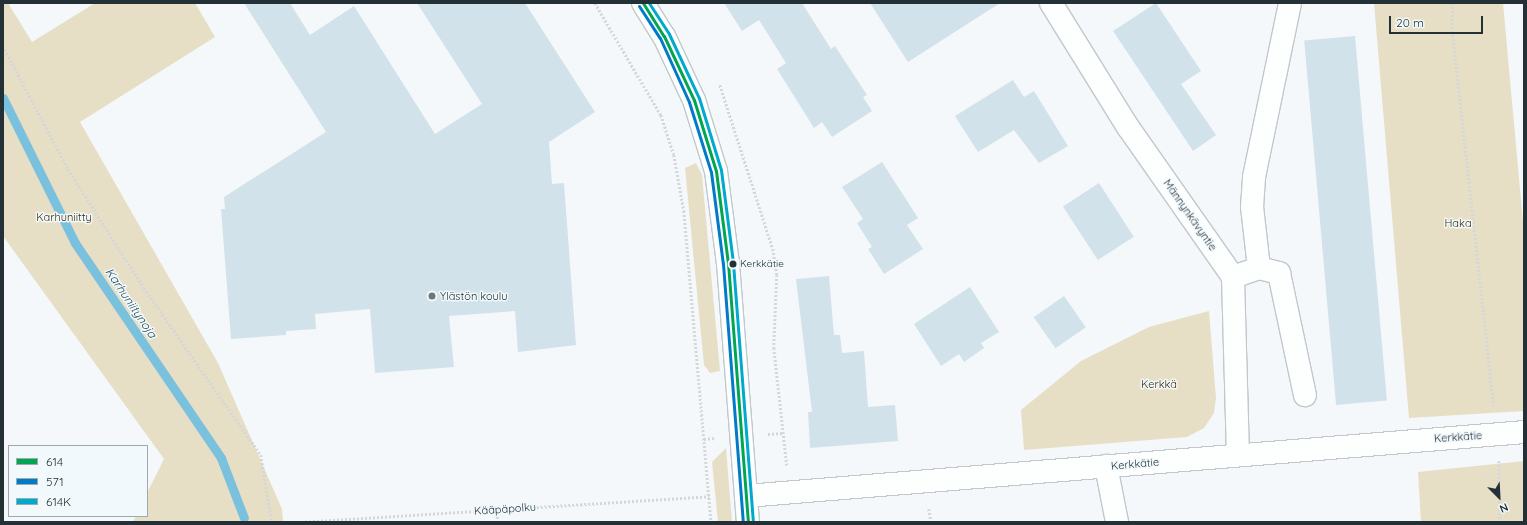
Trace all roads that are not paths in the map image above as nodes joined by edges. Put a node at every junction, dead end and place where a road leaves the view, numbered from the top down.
1 (642, 3) edge
2 (1051, 3) edge
3 (1290, 3) edge
4 (1259, 268) junction
5 (1233, 277) junction
6 (1305, 395) dead end
7 (1524, 432) edge
8 (1238, 454) junction
9 (1106, 466) junction
10 (746, 496) junction
11 (748, 522) edge
12 (1117, 522) edge

1 - 10 street
2 - 5 street, Männynkävyntie
3 - 4 street
4 - 5 street
4 - 6 street
5 - 8 street
7 - 8 street, Kerkkätie
8 - 9 street, Kerkkätie
9 - 10 street, Kerkkätie
9 - 12 street
10 - 11 street

